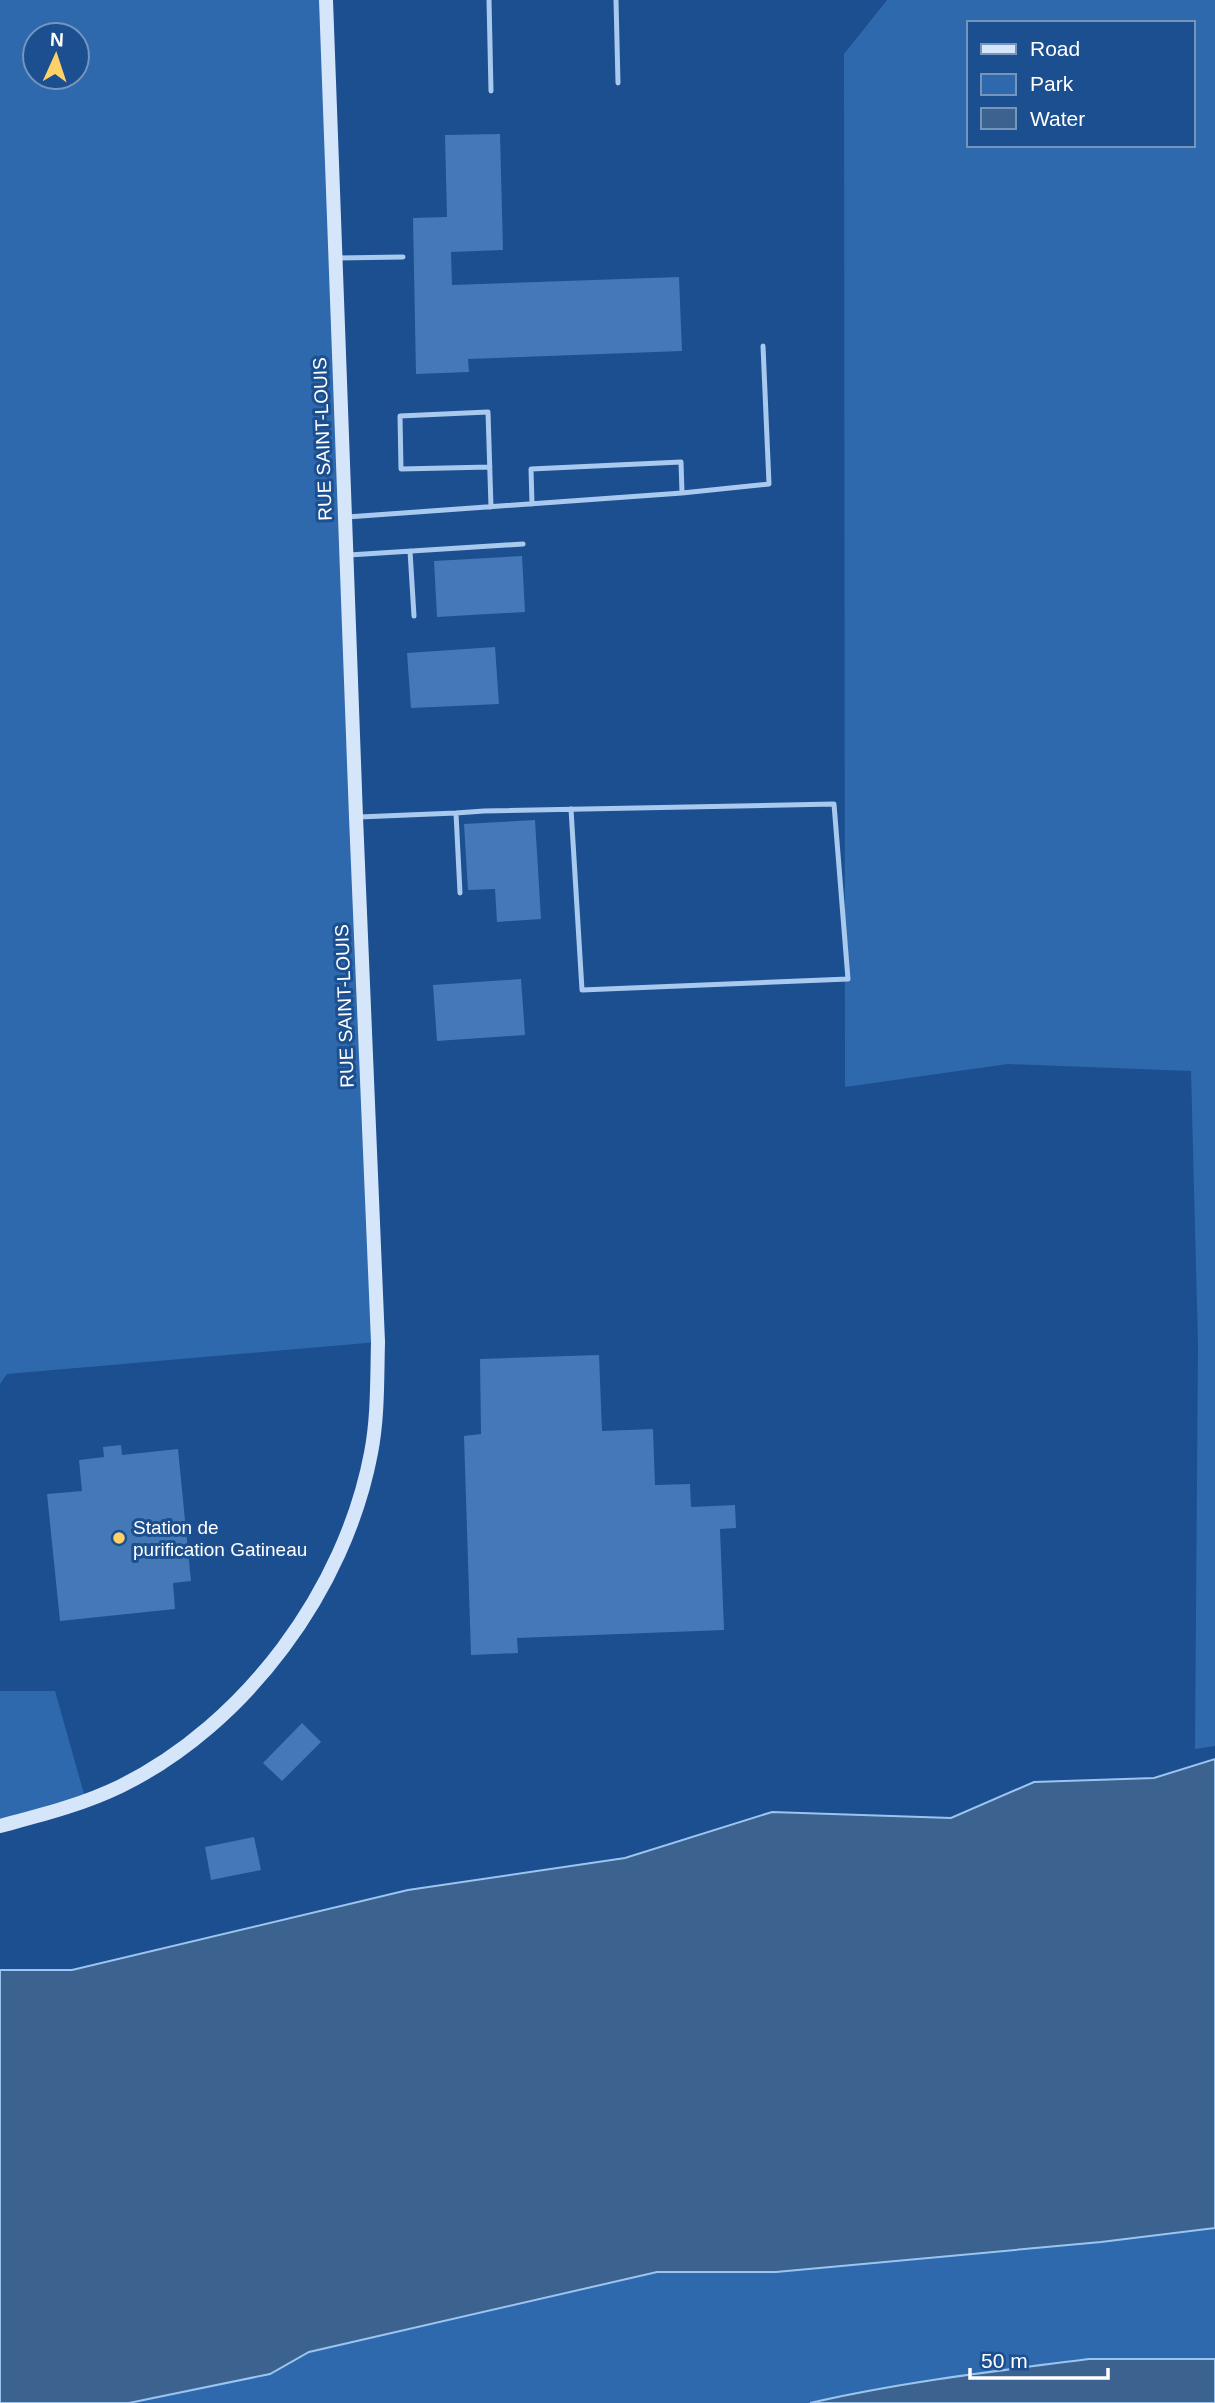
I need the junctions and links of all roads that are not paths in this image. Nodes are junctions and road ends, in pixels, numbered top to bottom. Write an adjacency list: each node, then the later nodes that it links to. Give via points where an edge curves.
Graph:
1 (326, 0): 7 (street, RUE SAINT-LOUIS)
2 (489, 0): 5 (lane)
3 (616, 0): 4 (lane)
4 (618, 83)
5 (491, 91)
6 (403, 257): 7 (lane)
7 (334, 258): 13 (street, RUE SAINT-LOUIS)
8 (763, 346): 10 (lane, via 769,484)
9 (490, 467): 9 (lane, via 488,412 400,415 401,469); 12 (lane)
10 (682, 493): 11 (lane); 11 (lane, via 681,462 531,469)
11 (532, 504): 12 (lane)
12 (491, 506): 13 (lane)
13 (344, 517): 16 (street, RUE SAINT-LOUIS)
14 (523, 544): 15 (lane)
15 (410, 551): 16 (lane); 17 (lane)
16 (346, 555): 20 (street, RUE SAINT-LOUIS)
17 (414, 616)
18 (571, 809): 18 (lane, via 834,804 848,979 582,990); 19 (lane)
19 (456, 813): 20 (lane); 21 (lane)
20 (356, 817): 22 (street, RUE SAINT-LOUIS, via 378,1342 374,1428 353,1515 300,1625 260,1676 211,1724 121,1786)
21 (460, 893)
22 (0, 1826)

